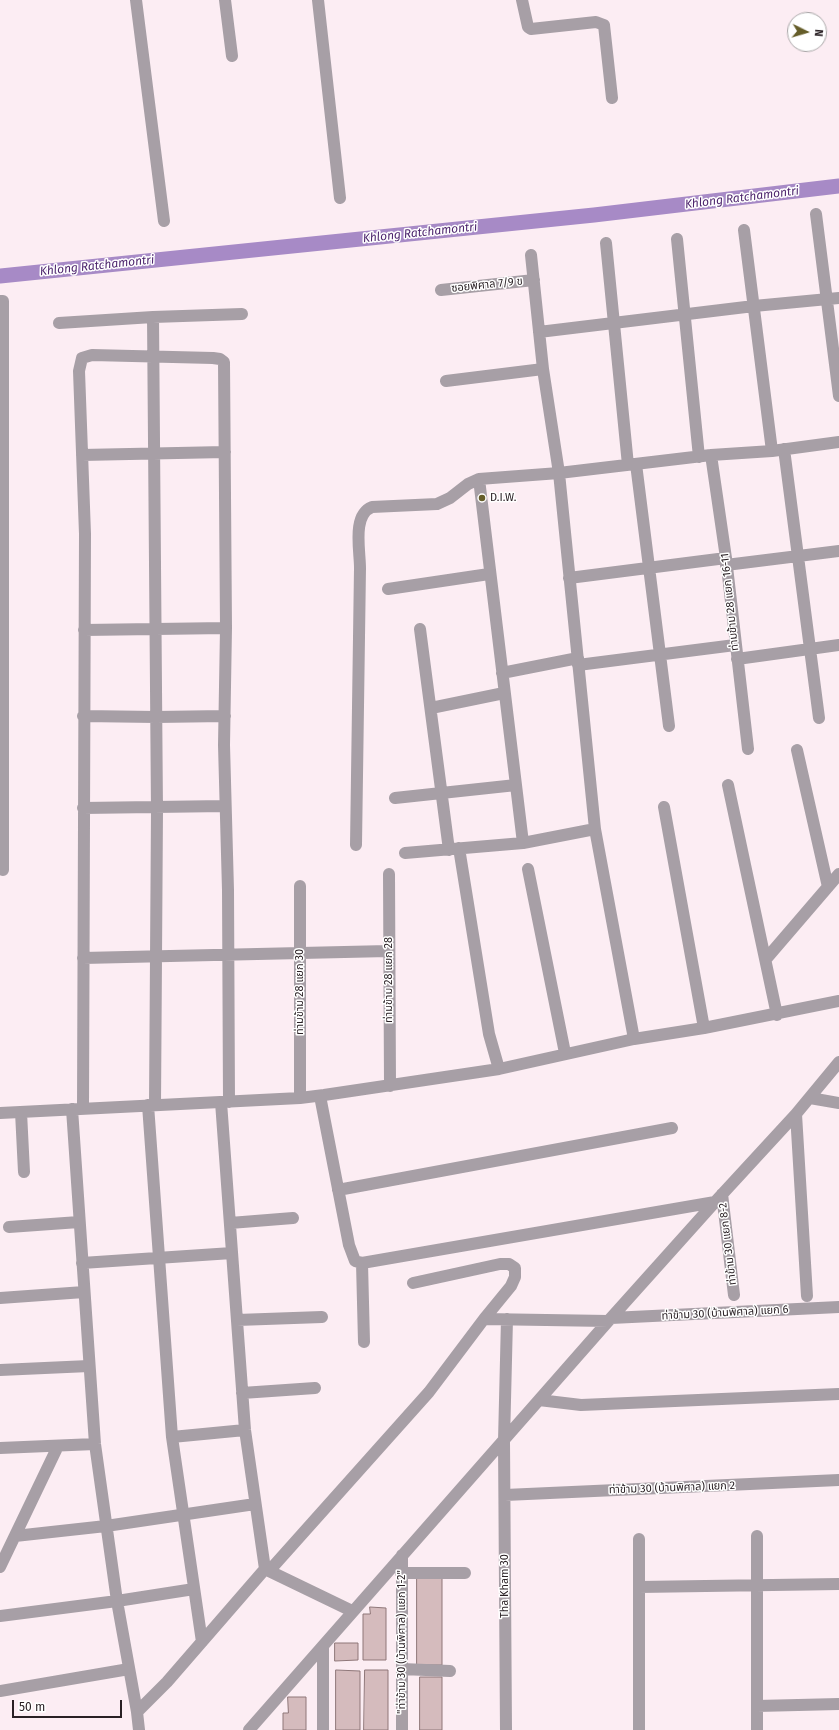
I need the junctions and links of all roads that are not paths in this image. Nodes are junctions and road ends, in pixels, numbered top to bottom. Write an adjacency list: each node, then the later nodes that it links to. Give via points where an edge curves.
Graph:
1 (136, 0): 9 (street)
2 (225, 0): 5 (street)
3 (318, 0): 7 (street)
4 (522, 0): 6 (street, via 528,27 531,29 596,22 604,25)
5 (232, 56)
6 (612, 98)
7 (340, 198)
8 (816, 214): 17 (street)
9 (164, 221)
10 (744, 230): 19 (street)
11 (677, 239): 21 (street, ท่ามข้าม 28 แยก 16-11)
12 (606, 243): 23 (street)
13 (531, 255): 14 (street)
14 (534, 280): 15 (street, ซอยพิศาล 7/9 ข); 25 (street)
15 (441, 290)
16 (839, 298): 17 (street)
17 (827, 299): 19 (street); 29 (street)
18 (0, 301): 30 (street, via 4,300)
19 (754, 306): 21 (street); 32 (street)
20 (242, 314): 22 (street)
21 (685, 315): 23 (street); 36 (street, ท่ามข้าม 28 แยก 16-11)
22 (153, 317): 24 (street); 26 (street)
23 (614, 322): 25 (street); 37 (street)
24 (58, 323)
25 (539, 332): 27 (street)
26 (154, 356): 33 (street, via 213,358 224,362); 34 (street); 35 (street, via 92,355 82,358 78,371)
27 (543, 369): 28 (street); 38 (street)
28 (446, 381)
29 (839, 396)
30 (2, 412): 67 (street)
31 (839, 442): 32 (street)
32 (778, 450): 36 (street); 41 (street)
33 (225, 452): 34 (street); 47 (street)
34 (154, 454): 35 (street); 48 (street)
35 (82, 455): 50 (street, via 85,534)
36 (705, 456): 37 (street); 42 (street, ท่ามข้าม 28 แยก 16-11)
37 (632, 465): 38 (street); 43 (street)
38 (559, 473): 39 (street); 45 (street)
39 (479, 479): 44 (street); 78 (street, via 437,504 372,507 365,510 361,518)
40 (839, 550): 41 (street)
41 (798, 556): 42 (street); 53 (street)
42 (726, 562): 43 (street); 51 (street, ท่ามข้าม 28 แยก 16-11)
43 (649, 567): 45 (street); 54 (street)
44 (490, 574): 46 (street); 57 (street)
45 (569, 578): 56 (street)
46 (388, 589)
47 (226, 628): 48 (street); 61 (street)
48 (155, 629): 50 (street); 62 (street)
49 (420, 629): 59 (street)
50 (84, 630): 60 (street)
51 (735, 645): 54 (street); 55 (street, ท่ามข้าม 28 แยก 16-11)
52 (839, 646): 53 (street)
53 (810, 649): 55 (street); 63 (street)
54 (660, 654): 56 (street); 64 (street)
55 (737, 659): 65 (street, ท่ามข้าม 28 แยก 16-11)
56 (578, 662): 57 (street); 76 (street)
57 (502, 673): 58 (street)
58 (504, 693): 59 (street); 68 (street)
59 (431, 708): 70 (street)
60 (83, 716): 62 (street); 75 (street)
61 (225, 716): 62 (street); 72 (street)
62 (156, 717): 73 (street)
63 (819, 718)
64 (669, 726)
65 (748, 748)
66 (797, 750): 86 (street)
67 (1, 781): 82 (street)
68 (516, 785): 70 (street); 77 (street)
69 (728, 785): 92 (street)
70 (442, 793): 71 (street); 79 (street)
71 (395, 798)
72 (225, 806): 73 (street); 89 (street)
73 (157, 807): 75 (street); 91 (street)
74 (664, 807): 95 (street)
75 (83, 808): 90 (street)
76 (595, 829): 77 (street); 96 (street)
77 (523, 843): 79 (street)
78 (356, 845)
79 (454, 849): 80 (street); 99 (street, via 489,1034)
80 (405, 853)
81 (528, 869): 97 (street)
82 (3, 870)
83 (389, 874): 87 (street, ท่ามข้าม 28 แยก 28)
84 (839, 874): 86 (street)
85 (300, 886): 88 (street, ท่ามข้าม 28 แยก 30)
86 (828, 887): 92 (street)
87 (388, 951): 88 (street); 100 (street, ท่ามข้าม 28 แยก 28)
88 (300, 952): 89 (street); 102 (street, ท่ามข้าม 28 แยก 30)
89 (229, 955): 91 (street); 104 (street)
90 (83, 958): 91 (street); 107 (street)
91 (156, 958): 106 (street)
92 (766, 959): 94 (street)
93 (839, 1001): 94 (street)
94 (777, 1014): 95 (street)
95 (704, 1028): 96 (street)
96 (634, 1039): 97 (street)
97 (565, 1053): 99 (street)
98 (839, 1062): 103 (street)
99 (499, 1069): 100 (street)
100 (390, 1086): 101 (street)
101 (320, 1096): 102 (street); 113 (street)
102 (300, 1098): 104 (street)
103 (810, 1098): 105 (street); 110 (street)
104 (225, 1102): 106 (street); 117 (street)
105 (839, 1103)
106 (152, 1105): 107 (street); 120 (street)
107 (78, 1109): 108 (street); 116 (street)
108 (21, 1112): 109 (street); 112 (street)
109 (0, 1113)
110 (796, 1114): 114 (street); 126 (street)
111 (672, 1128): 113 (street)
112 (24, 1172)
113 (338, 1190): 122 (street, via 352,1256 355,1261)
114 (718, 1198): 122 (street); 125 (street, ท่าข้าม 30 แยก 8-2); 133 (street)
115 (293, 1218): 117 (street)
116 (80, 1222): 118 (street); 121 (street)
117 (230, 1223): 119 (street)
118 (9, 1227)
119 (232, 1253): 120 (street); 130 (street)
120 (159, 1258): 121 (street); 142 (street)
121 (82, 1263): 124 (street)
122 (362, 1264): 134 (street)
123 (413, 1283): 131 (street, via 509,1264 515,1268 511,1286)
124 (84, 1292): 127 (street); 135 (street)
125 (734, 1295)
126 (807, 1296)
127 (0, 1298)
128 (839, 1307): 133 (street, ท่าข้าม 30 (บ้านพิศาล) แยก 6)
129 (322, 1317): 130 (street)
130 (237, 1320): 138 (street)
131 (484, 1320): 132 (street, ท่าข้าม 30 (บ้านพิศาล) แยก 6); 157 (street, via 429,1392)
132 (506, 1320): 133 (street, ท่าข้าม 30 (บ้านพิศาล) แยก 6); 143 (street, Tha Kham 30)
133 (609, 1320): 140 (street)
134 (364, 1342)
135 (89, 1366): 136 (street); 144 (street)
136 (0, 1370)
137 (315, 1388): 138 (street)
138 (242, 1393): 141 (street)
139 (839, 1394): 140 (street, via 582,1405)
140 (539, 1400): 143 (street)
141 (245, 1430): 142 (street); 149 (street)
142 (172, 1437): 150 (street)
143 (504, 1441): 148 (street, Tha Kham 30); 155 (street)
144 (95, 1444): 145 (street); 151 (street)
145 (58, 1446): 146 (street); 152 (street)
146 (0, 1448)
147 (839, 1480): 148 (street, ท่าข้าม 30 (บ้านพิศาล) แยก 2)
148 (505, 1496): 180 (street, Tha Kham 30)
149 (256, 1504): 150 (street); 157 (street)
150 (183, 1516): 151 (street); 163 (street)
151 (106, 1526): 152 (street); 164 (street)
152 (15, 1536): 156 (street)
153 (758, 1536): 161 (street)
154 (639, 1539): 162 (street)
155 (402, 1555): 158 (street, "ท่าข้าม 30 (บ้านพิศาล) แยก 1-2"); 165 (street)
156 (0, 1567)
157 (267, 1570): 165 (street); 167 (street)
158 (401, 1573): 159 (street); 170 (street, "ท่าข้าม 30 (บ้านพิศาล) แยก 1-2")
159 (465, 1573)
160 (839, 1584): 161 (street)
161 (757, 1586): 162 (street); 174 (street)
162 (640, 1587): 181 (street)
163 (194, 1589): 164 (street); 167 (street)
164 (117, 1601): 166 (street); 169 (street)
165 (352, 1611): 168 (street)
166 (0, 1616)
167 (202, 1642): 175 (street)
168 (323, 1648): 177 (street); 178 (street)
169 (129, 1669): 172 (street); 175 (street)
170 (402, 1669): 171 (street); 179 (street, "ท่าข้าม 30 (บ้านพิศาล) แยก 1-2")
171 (450, 1671)
172 (0, 1691)
173 (839, 1704): 174 (street)
174 (757, 1706): 182 (street)
175 (137, 1712): 176 (street)
176 (139, 1730)
177 (249, 1730)
178 (323, 1730)
179 (402, 1730)
180 (506, 1730)
181 (639, 1730)
182 (757, 1730)

